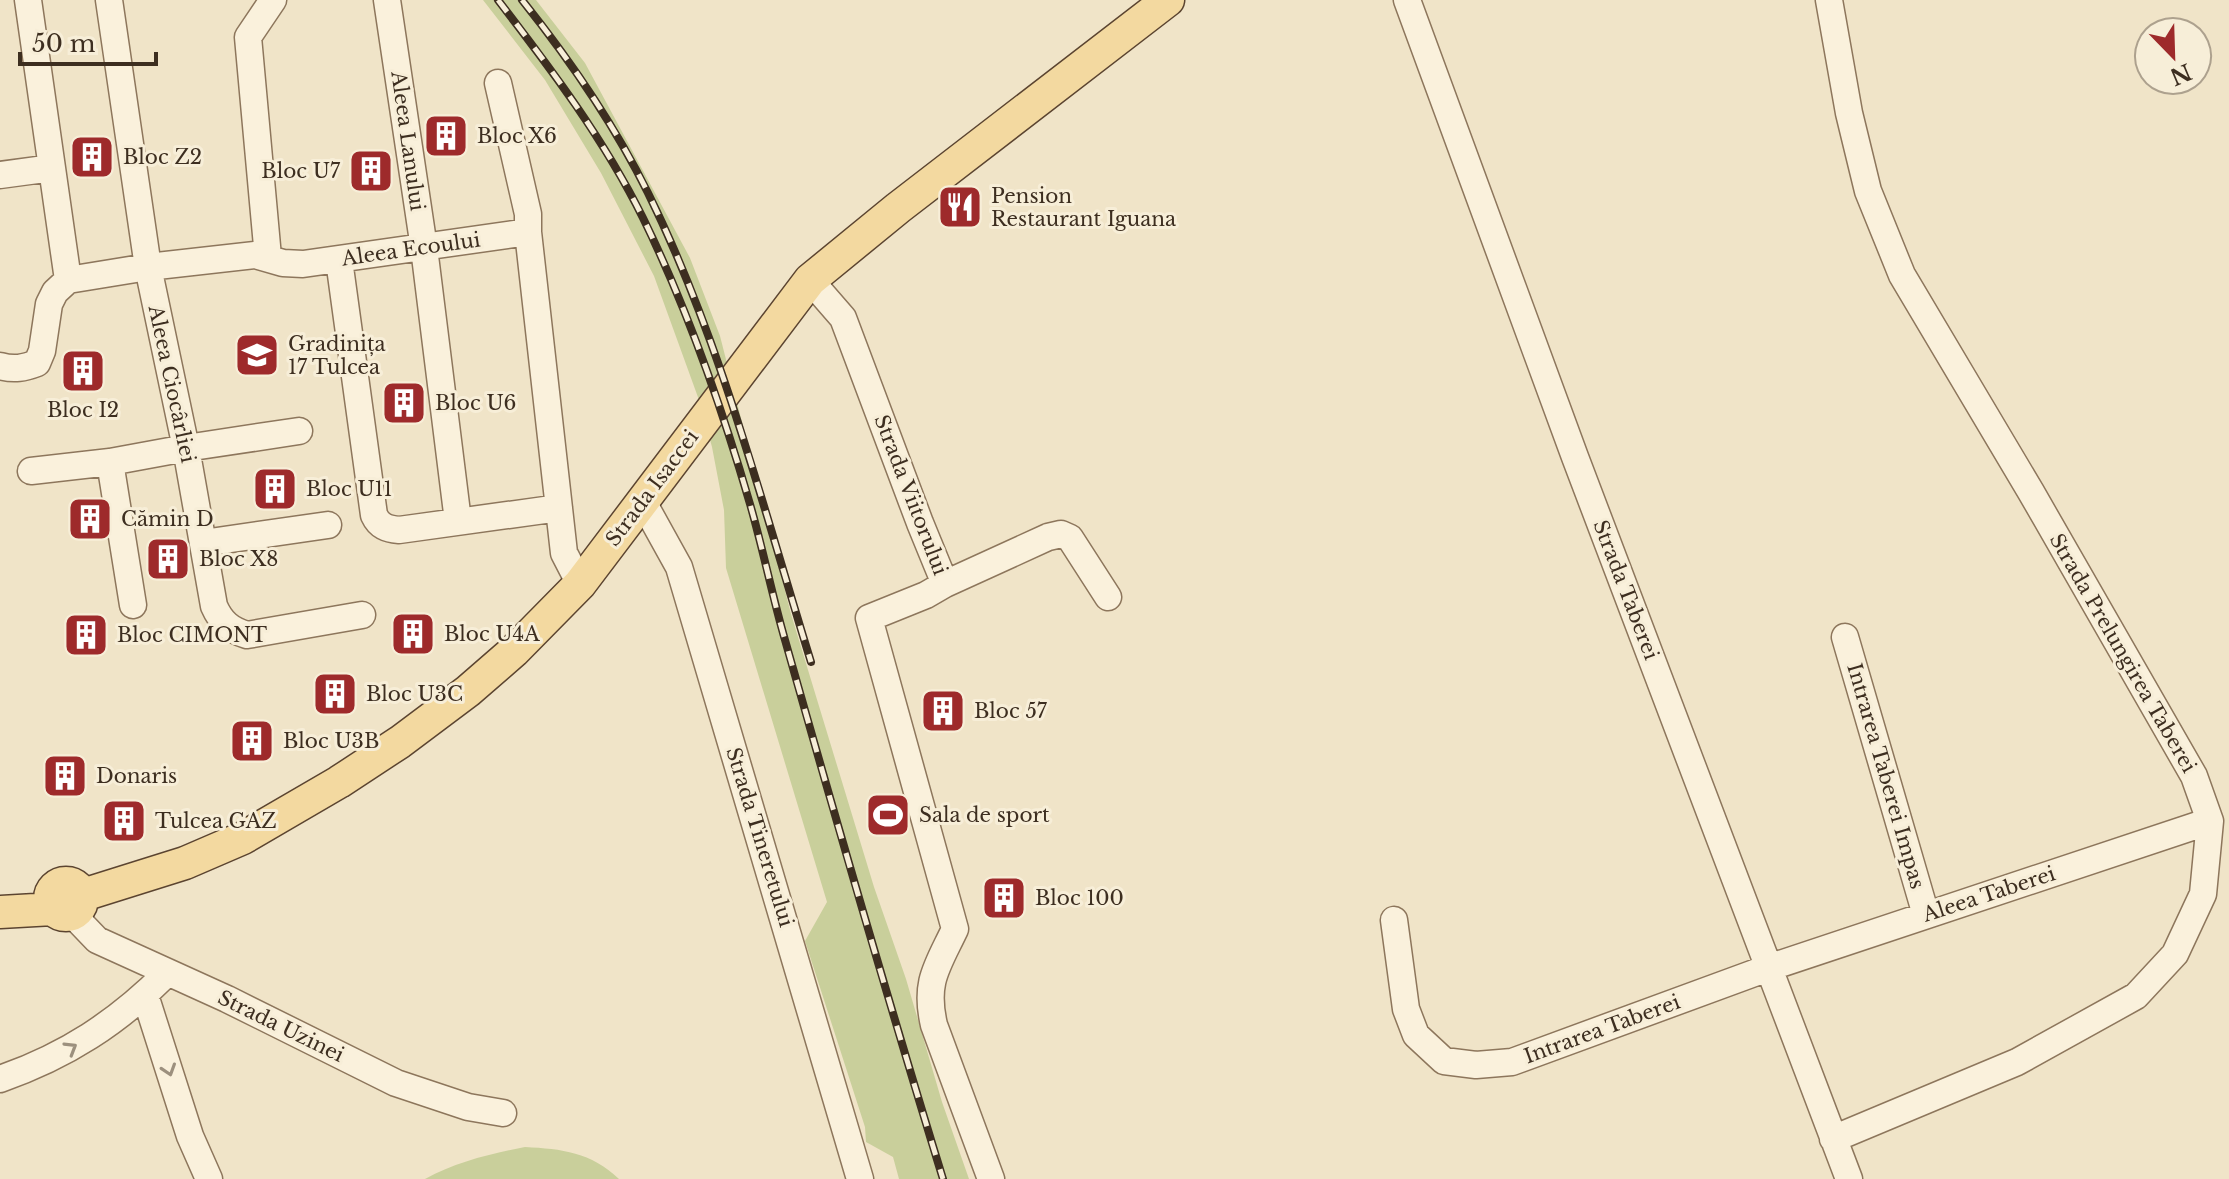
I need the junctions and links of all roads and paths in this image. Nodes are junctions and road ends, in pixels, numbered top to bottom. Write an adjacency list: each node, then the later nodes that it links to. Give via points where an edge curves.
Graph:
1 (28, 0): 9 (street)
2 (109, 0): 15 (street, Aleea Ciocârliei)
3 (273, 0): 13 (street, via 248,37)
4 (387, 0): 12 (street, Aleea Lanului)
5 (1168, 0): 17 (main road, Strada Isaccei)
6 (1407, 0): 40 (street, Strada Taberei)
7 (1829, 0): 34 (street, Strada Prelungirea Taberei, via 1868,191 1902,275 2194,776)
8 (498, 83): 11 (street)
9 (52, 168): 10 (street); 16 (street)
10 (0, 175)
11 (528, 232): 12 (street, Aleea Ecoului); 24 (street)
12 (424, 248): 14 (street, Aleea Ecoului); 25 (street, Aleea Lanului)
13 (268, 257): 14 (street, Aleea Ecoului, via 303,264); 15 (street, Aleea Ecoului)
14 (339, 260): 25 (street, via 374,515 382,526 399,530)
15 (148, 267): 16 (street, Aleea Ecoului); 20 (street, Aleea Ciocârliei)
16 (68, 280): 18 (street, via 49,304 37,363)
17 (810, 280): 23 (main road, Strada Isaccei); 29 (street, Strada Viitorului, via 843,318)
18 (0, 366)
19 (299, 431): 20 (street)
20 (186, 448): 21 (street); 27 (street, Aleea Ciocârliei)
21 (110, 462): 22 (street); 31 (street)
22 (31, 471)
23 (643, 502): 28 (main road, Strada Isaccei); 47 (street, Strada Tineretului, via 679,567)
24 (559, 508): 25 (street); 28 (street, via 564,553)
25 (458, 521)
26 (328, 525): 27 (street)
27 (203, 543): 32 (street, Aleea Ciocârliei, via 214,606 234,632 247,635)
28 (580, 584): 36 (main road, Strada Isaccei, via 468,691 291,812 185,863)
29 (945, 584): 30 (street, via 1061,534 1070,538); 48 (street, Strada Viitorului, via 869,618 955,929 932,976 934,1025)
30 (1108, 597)
31 (133, 605)
32 (362, 615)
33 (1845, 637): 38 (street, Intrarea Taberei Impas)
34 (2210, 821): 38 (street, Aleea Taberei); 45 (street, Strada Prelungirea Taberei, via 2203,894 2175,954 2136,996 2017,1062)
35 (0, 893): 36 (main road, Strada Isaccei)
36 (65, 902): 37 (main road, Strada Isaccei); 41 (street, Strada Uzinei, via 97,940)
37 (0, 912)
38 (1926, 915): 40 (street, Aleea Taberei)
39 (1394, 920): 40 (street, Intrarea Taberei, via 1406,1009 1416,1035 1444,1061 1512,1062)
40 (1768, 968): 45 (street, Strada Taberei)
41 (167, 973): 42 (street); 44 (street, Strada Uzinei, via 396,1083)
42 (145, 995): 43 (street, one-way to 42, via 71,1049); 46 (street, one-way to 46)
43 (0, 1079)
44 (503, 1113)
45 (1833, 1139): 49 (street, Strada Taberei)
46 (209, 1179)
47 (860, 1179)
48 (991, 1179)
49 (1849, 1179)

